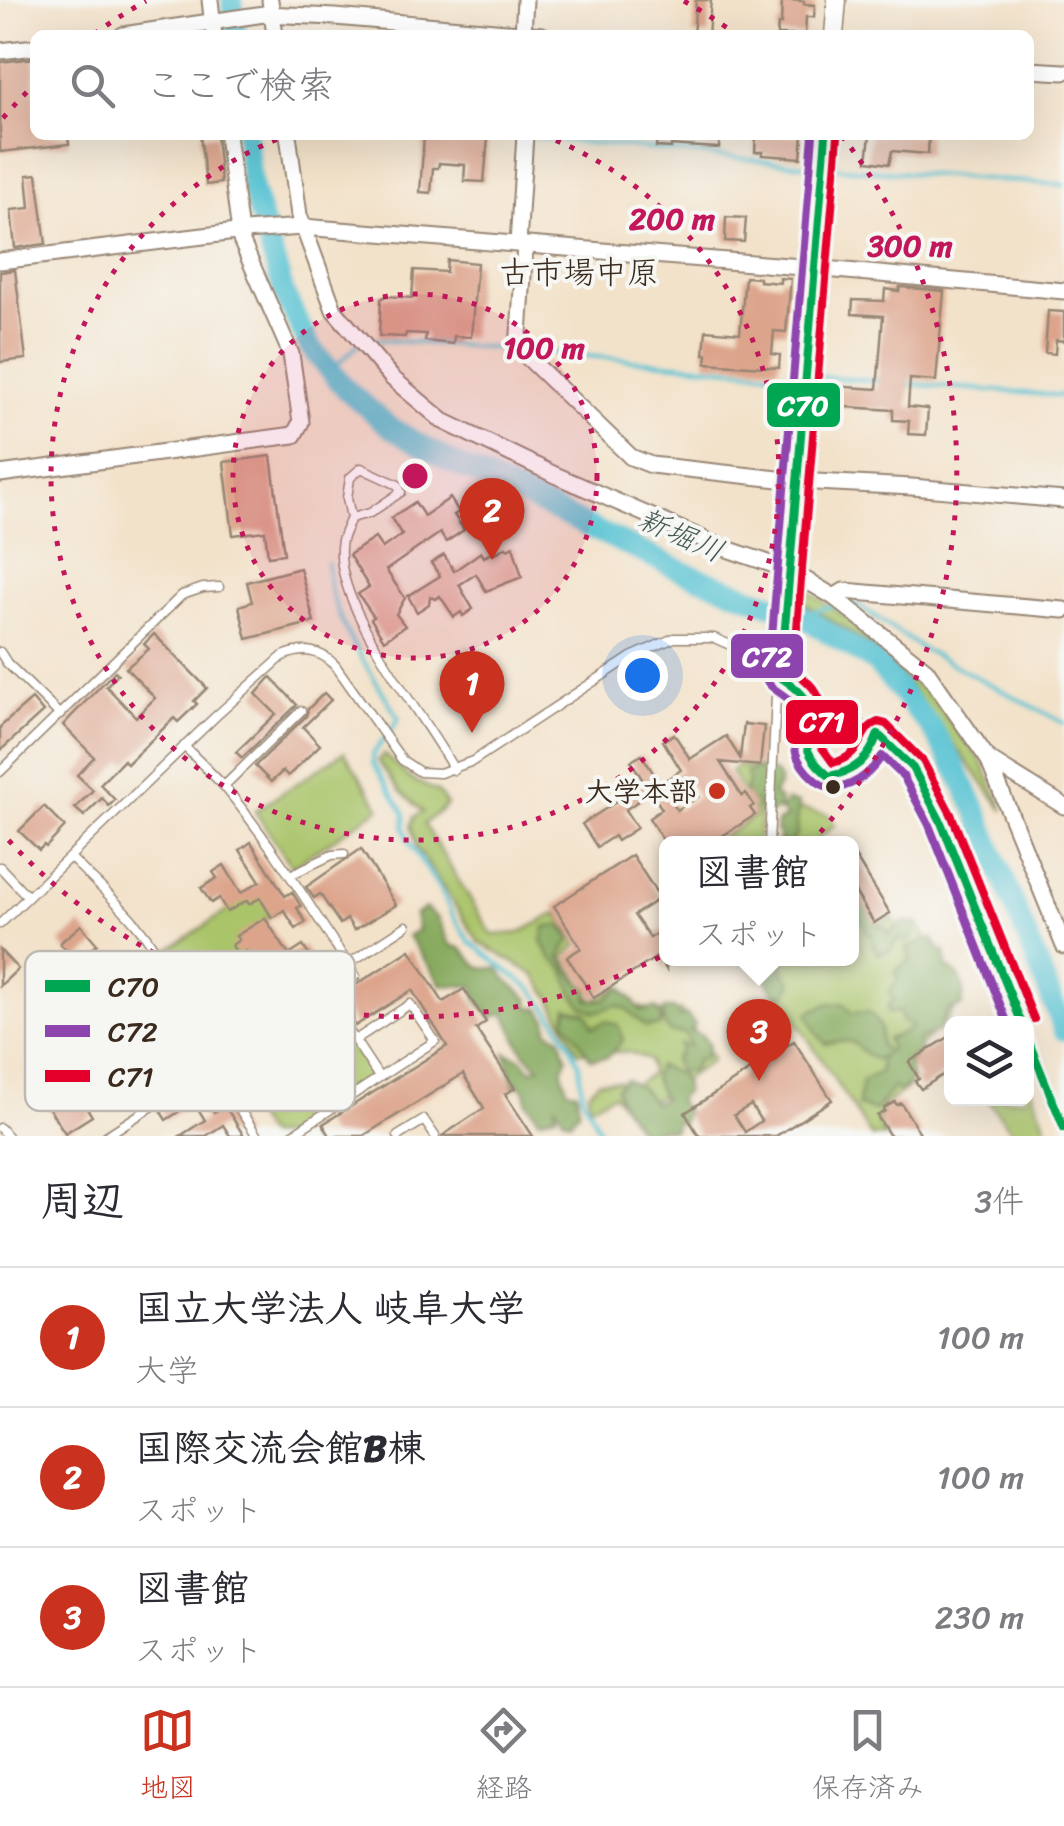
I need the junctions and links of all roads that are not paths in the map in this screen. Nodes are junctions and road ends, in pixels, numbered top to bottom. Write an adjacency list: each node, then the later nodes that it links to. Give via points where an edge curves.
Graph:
1 (210, 0): 5 (street)
2 (525, 0): 8 (street)
3 (837, 0): 9 (street)
4 (269, 10): 5 (street); 7 (street)
5 (216, 27): 6 (street)
6 (181, 30)
7 (477, 30)
8 (529, 30)
9 (834, 30)
10 (30, 48): 11 (street)
11 (0, 52)
12 (1034, 70): 13 (street)
13 (1064, 72)
14 (228, 140): 19 (street)
15 (289, 140): 18 (street)
16 (525, 140): 20 (street)
17 (826, 140): 22 (street)
18 (300, 227): 19 (street); 20 (street); 28 (street, via 334,310 392,378 443,421)
19 (242, 232): 21 (street); 24 (street, via 291,354 302,422 294,436)
20 (522, 245): 22 (street); 25 (street, via 518,348 631,456 651,465)
21 (0, 261)
22 (814, 268): 23 (street); 25 (street)
23 (1064, 291)
24 (0, 474)
25 (797, 482): 26 (street); 28 (street)
26 (1064, 500)
27 (351, 518): 27 (lane, via 401,492 398,485 361,468 350,478); 41 (lane, via 342,541 350,594)
28 (788, 574): 30 (street); 32 (street)
29 (219, 587): 37 (lane, via 182,595)
30 (834, 597): 31 (street, via 844,591); 40 (street, via 926,670)
31 (1064, 610)
32 (784, 638): 34 (lane)
33 (0, 652): 37 (lane)
34 (777, 675): 35 (lane); 41 (lane, via 760,658 714,638 674,638 632,657); 45 (lane)
35 (796, 686): 38 (lane); 38 (lane, via 812,706 806,742 813,762 829,776 866,760)
36 (301, 711): 43 (lane)
37 (60, 716): 42 (lane)
38 (878, 734): 57 (lane, via 913,768 940,820)
39 (184, 746): 41 (lane, via 283,656 316,652 326,656 402,760 420,772); 43 (lane); 47 (lane)
40 (988, 759): 44 (street); 53 (street)
41 (454, 770)
42 (0, 772)
43 (224, 786): 49 (lane)
44 (1064, 806)
45 (768, 836)
46 (344, 854): 49 (lane)
47 (70, 857): 50 (lane); 54 (lane)
48 (0, 867): 50 (lane)
49 (290, 875): 55 (lane)
50 (28, 897): 51 (lane)
51 (0, 924)
52 (406, 926): 56 (lane)
53 (1064, 946)
54 (155, 951)
55 (340, 951)
56 (355, 959)
57 (1019, 1016)
58 (355, 1040): 60 (lane); 60 (lane, via 410,1004 434,1040)
59 (1034, 1054): 66 (lane)
60 (379, 1077): 61 (lane)
61 (355, 1093)
62 (145, 1111): 68 (lane)
63 (241, 1111): 69 (lane)
64 (328, 1111): 70 (lane)
65 (0, 1128): 67 (lane)
66 (1064, 1128)
67 (7, 1136)
68 (106, 1136)
69 (257, 1136)
70 (290, 1136)
71 (398, 1136): 72 (lane, via 424,1120)
72 (434, 1136)

